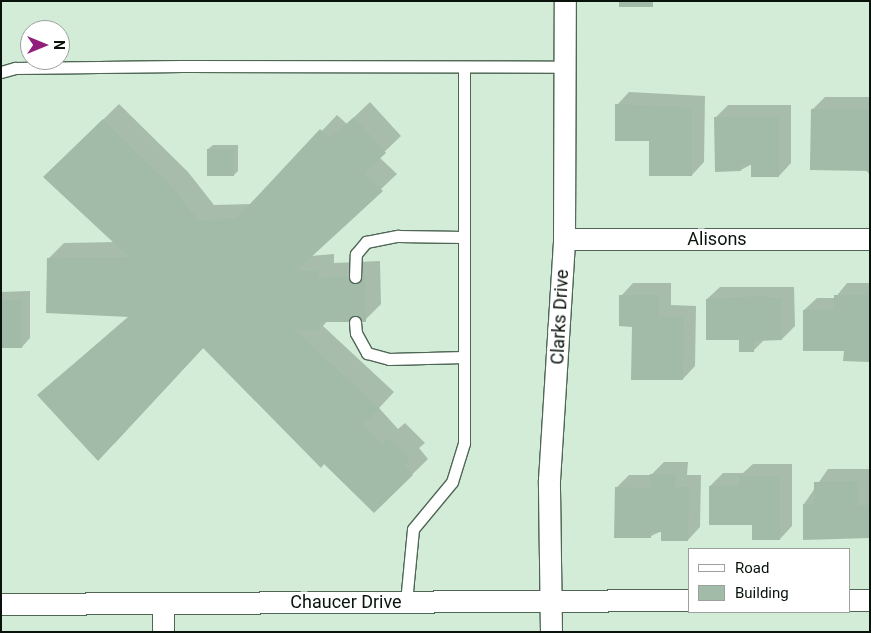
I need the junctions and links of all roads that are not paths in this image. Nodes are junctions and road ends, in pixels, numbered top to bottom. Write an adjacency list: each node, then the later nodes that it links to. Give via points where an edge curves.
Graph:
1 (565, 1): 3 (street, Clarks Drive)
2 (464, 67): 3 (lane); 4 (lane, via 50,67); 5 (lane)
3 (565, 67): 6 (street, Clarks Drive)
4 (1, 72)
5 (463, 238): 8 (lane, via 398,236 366,242 356,254); 10 (lane)
6 (564, 239): 7 (street, Alisons); 11 (street, Clarks Drive, via 549,480)
7 (870, 239)
8 (355, 277)
9 (355, 322): 10 (lane, via 367,353 389,359)
10 (464, 358): 15 (lane, via 460,466 414,529)
11 (552, 600): 12 (street, Chaucer Drive); 15 (street, Chaucer Drive); 19 (street, Clarks Drive)
12 (688, 600)
13 (851, 600): 14 (street)
14 (870, 600)
15 (406, 602): 16 (street, Chaucer Drive)
16 (163, 603): 17 (street, Chaucer Drive); 18 (street)
17 (1, 604)
18 (163, 632)
19 (551, 632)

